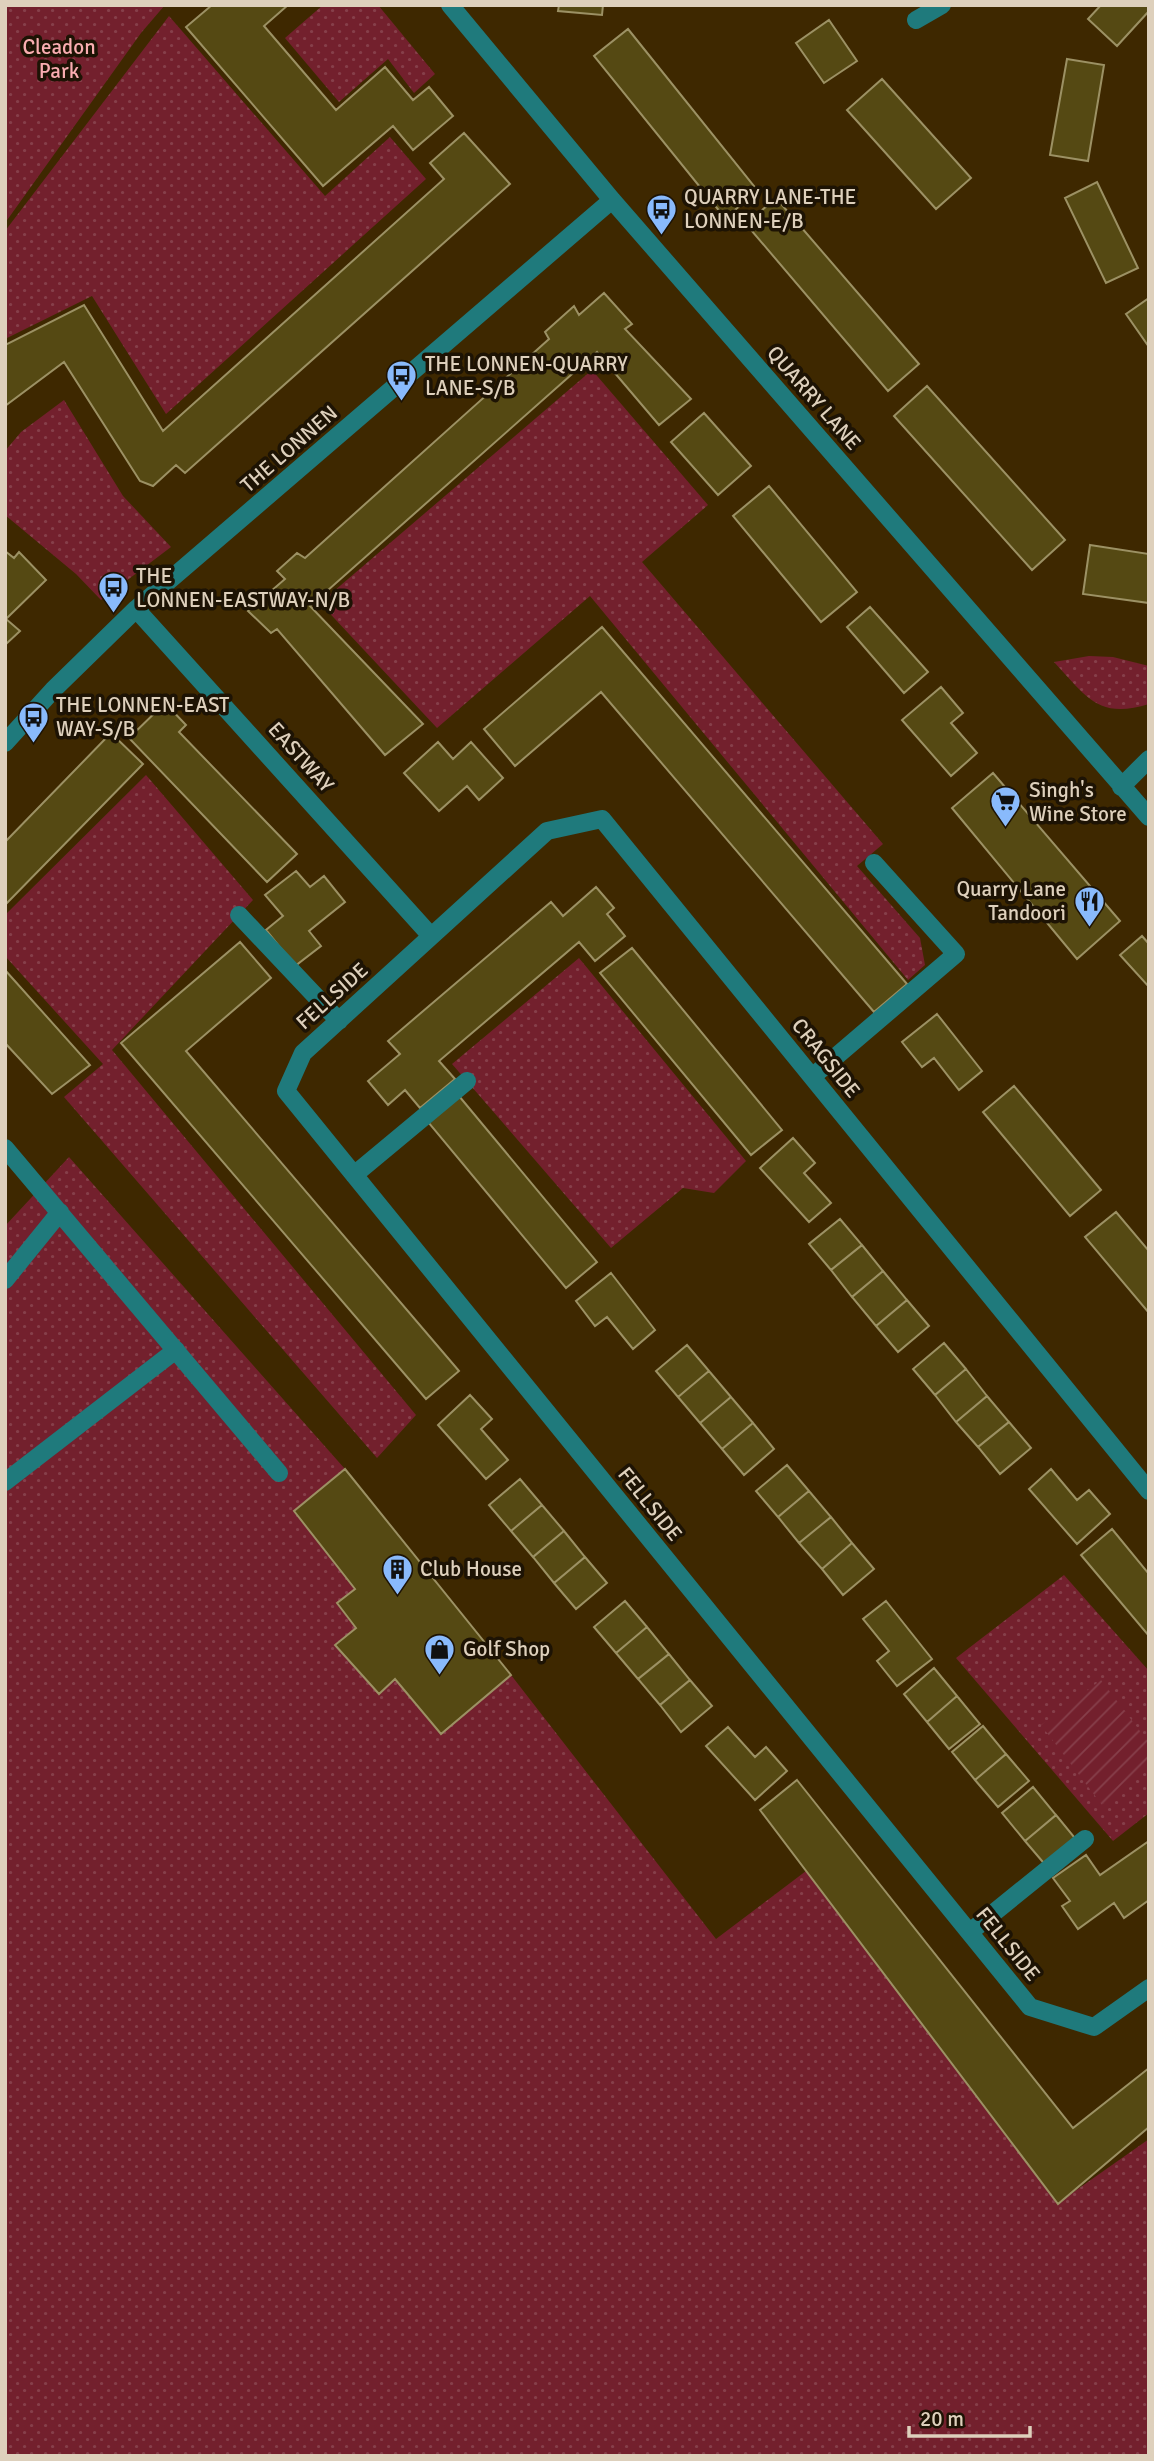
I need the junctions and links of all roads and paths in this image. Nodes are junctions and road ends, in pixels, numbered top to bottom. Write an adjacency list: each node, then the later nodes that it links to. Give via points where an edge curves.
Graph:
1 (450, 5): 4 (street, QUARRY LANE)
2 (942, 5): 3 (street)
3 (916, 20)
4 (612, 200): 5 (street, THE LONNEN); 8 (street, QUARRY LANE)
5 (136, 609): 6 (street, THE LONNEN); 12 (street, EASTWAY)
6 (5, 743)
7 (1149, 759): 8 (street)
8 (1121, 787): 9 (street, QUARRY LANE)
9 (1149, 817)
10 (874, 863): 14 (street, via 956,954)
11 (239, 915): 13 (street)
12 (431, 936): 13 (street, FELLSIDE); 14 (street, CRAGSIDE, via 547,831 602,819)
13 (339, 1021): 17 (street, FELLSIDE, via 303,1054 286,1091)
14 (812, 1077): 23 (street, CRAGSIDE)
15 (467, 1081): 17 (street)
16 (5, 1149): 18 (street)
17 (354, 1175): 25 (street, FELLSIDE)
18 (60, 1212): 19 (street); 20 (street)
19 (5, 1280)
20 (176, 1350): 21 (street); 22 (street)
21 (279, 1473)
22 (5, 1482)
23 (1149, 1491)
24 (1085, 1839): 25 (street)
25 (970, 1932): 26 (street, FELLSIDE, via 1030,2007 1094,2027)
26 (1149, 1988)

